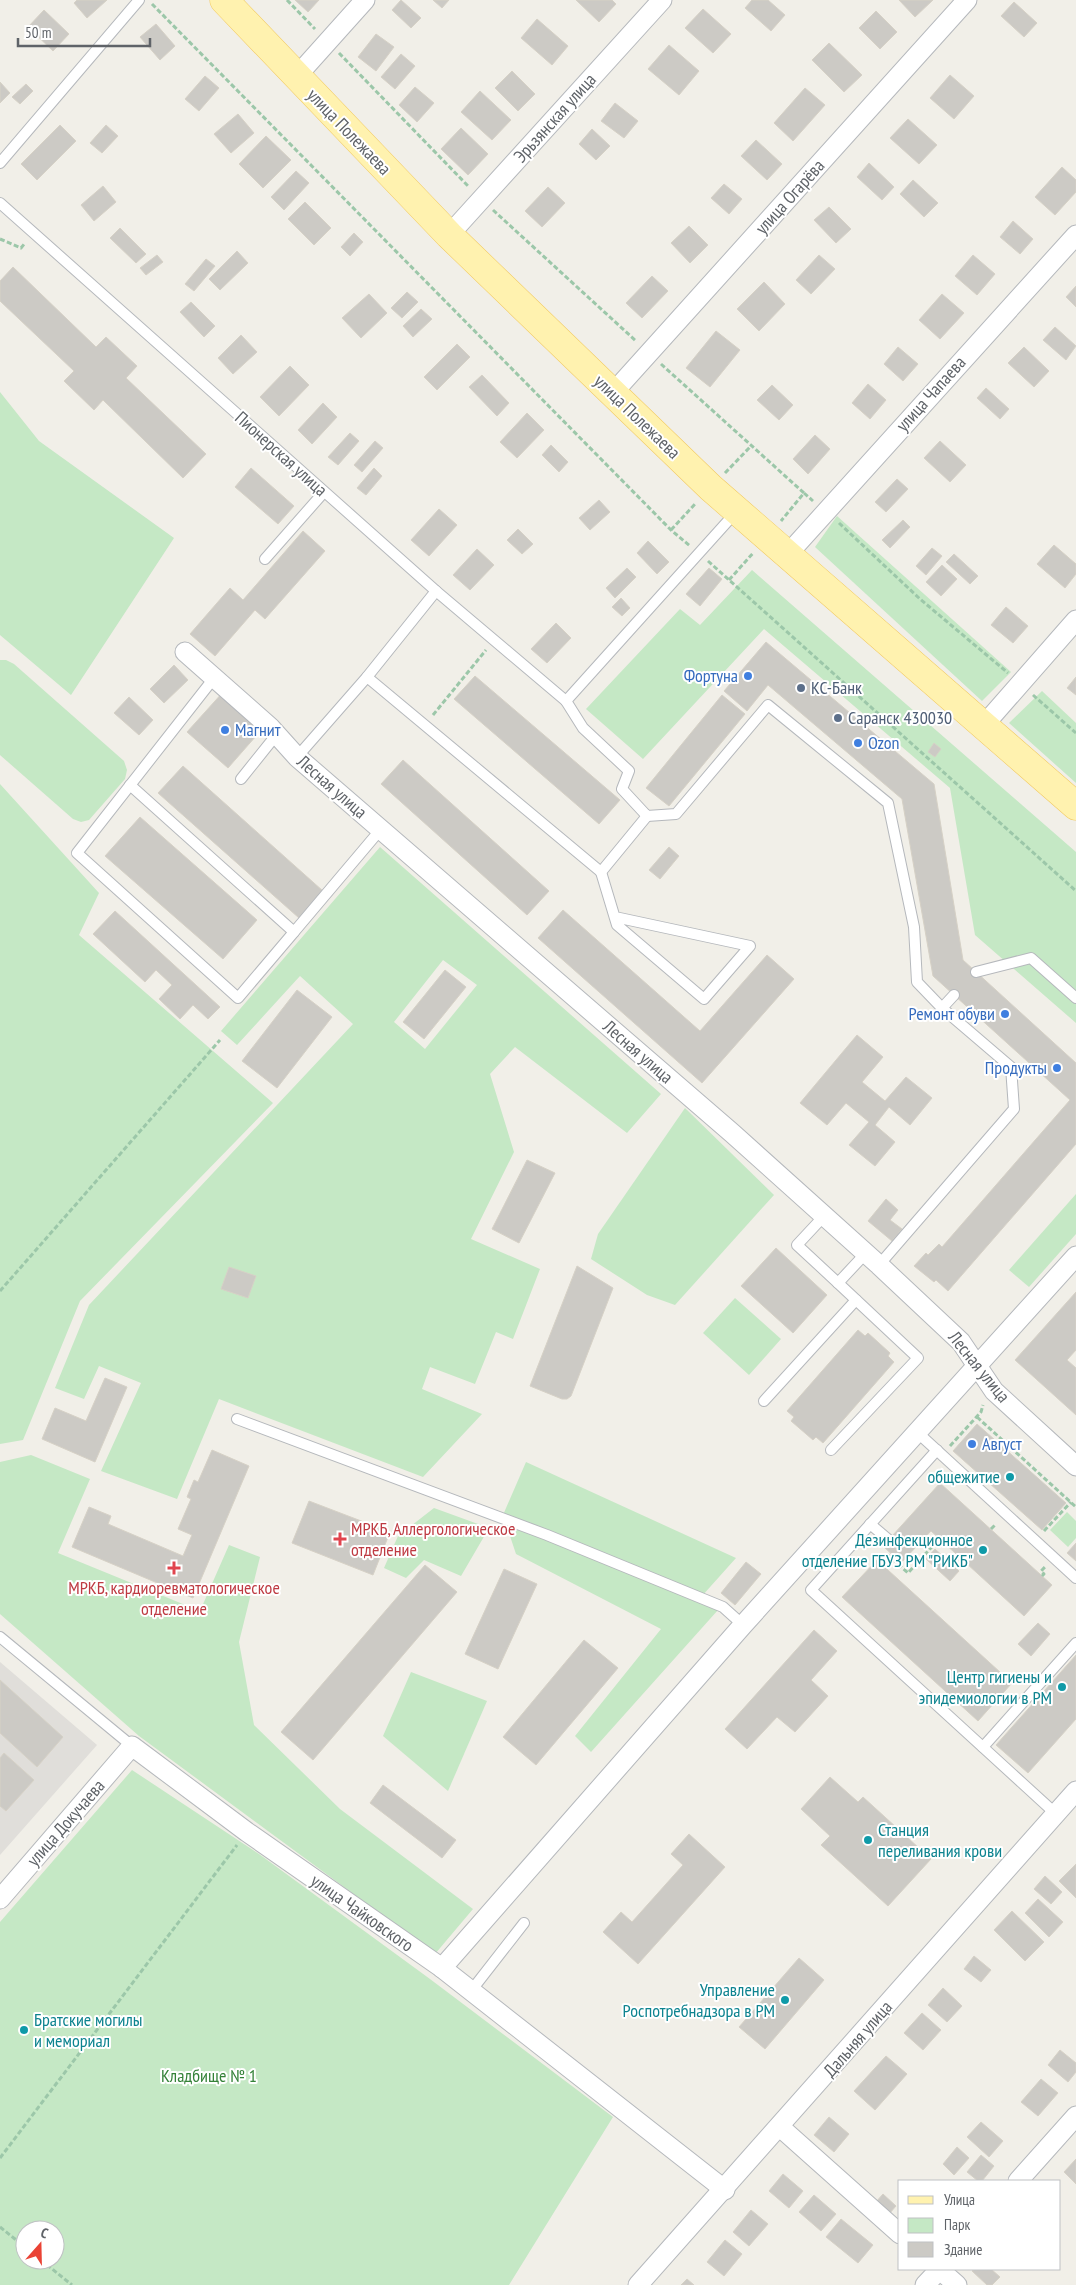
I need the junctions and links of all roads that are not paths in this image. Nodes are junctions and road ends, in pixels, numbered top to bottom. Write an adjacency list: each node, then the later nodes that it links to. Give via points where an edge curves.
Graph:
1 (139, 0): 7 (lane)
2 (224, 0): 6 (main road, улица Полежаева)
3 (365, 0): 6 (street)
4 (662, 0): 9 (street, Эрьзянская улица)
5 (968, 0): 11 (street, улица Огарёва)
6 (296, 76): 9 (main road, улица Полежаева)
7 (0, 163)
8 (0, 203): 12 (lane, Пионерская улица)
9 (448, 235): 11 (main road, улица Полежаева)
10 (1076, 235): 14 (street, улица Чапаева)
11 (612, 394): 13 (main road, улица Полежаева)
12 (324, 492): 15 (lane); 16 (lane, Пионерская улица)
13 (737, 511): 14 (main road, улица Полежаева); 21 (lane)
14 (787, 556): 22 (main road, улица Полежаева)
15 (265, 559)
16 (436, 591): 19 (lane); 21 (lane, Пионерская улица)
17 (1076, 620): 22 (street)
18 (185, 652): 20 (street, Лесная улица)
19 (367, 677): 24 (lane); 30 (lane)
20 (214, 678): 23 (street, Лесная улица); 26 (lane)
21 (566, 700): 28 (lane, Пионерская улица, via 583,728 629,771 622,789)
22 (984, 725): 27 (main road, улица Полежаева)
23 (277, 734): 24 (street, Лесная улица); 25 (lane)
24 (297, 757): 29 (street, Лесная улица)
25 (241, 779)
26 (130, 785): 32 (lane); 32 (lane, via 77,853 238,998)
27 (1076, 806)
28 (647, 816): 30 (lane); 36 (lane, via 676,814 768,705 888,803 914,927 917,982)
29 (381, 830): 32 (lane); 37 (street, Лесная улица)
30 (601, 872): 31 (lane)
31 (615, 917): 31 (lane, via 617,925 704,999 750,946)
32 (294, 932)
33 (976, 972): 35 (lane, via 1032,958)
34 (954, 995): 36 (lane)
35 (1076, 998)
36 (942, 1008): 39 (lane, via 1011,1067 1014,1109)
37 (824, 1216): 39 (street, Лесная улица); 40 (lane, via 797,1245)
38 (1076, 1256): 42 (street)
39 (873, 1259): 40 (lane); 42 (street, Лесная улица, via 962,1342)
40 (838, 1283): 41 (lane)
41 (856, 1300): 43 (lane); 46 (lane, via 918,1358)
42 (977, 1368): 45 (street); 48 (street, Лесная улица, via 994,1391)
43 (764, 1400)
44 (237, 1419): 52 (lane, via 547,1535 723,1607)
45 (918, 1433): 47 (lane); 52 (street)
46 (831, 1450)
47 (940, 1452): 49 (lane); 51 (lane)
48 (1076, 1466)
49 (870, 1524): 50 (lane); 56 (lane, via 811,1590)
50 (888, 1539)
51 (1076, 1578)
52 (743, 1625): 61 (street)
53 (0, 1637): 55 (lane, улица Чайковского)
54 (1076, 1643): 56 (lane)
55 (132, 1746): 59 (street, улица Докучаева); 61 (street, улица Чайковского, via 246,1832)
56 (983, 1747): 58 (lane)
57 (1076, 1791): 58 (street, Дальняя улица)
58 (1056, 1814): 64 (street, Дальняя улица)
59 (0, 1899)
60 (524, 1923): 62 (lane)
61 (442, 1968): 62 (street, улица Чайковского)
62 (471, 1991): 66 (street, улица Чайковского)
63 (1076, 2116): 65 (street)
64 (780, 2127): 66 (street, Дальняя улица); 67 (street)
65 (1019, 2180)
66 (724, 2190): 70 (street, Дальняя улица)
67 (898, 2232)
68 (938, 2270): 71 (street)
69 (940, 2270): 72 (street)
70 (638, 2285)
71 (925, 2285)
72 (957, 2285)

